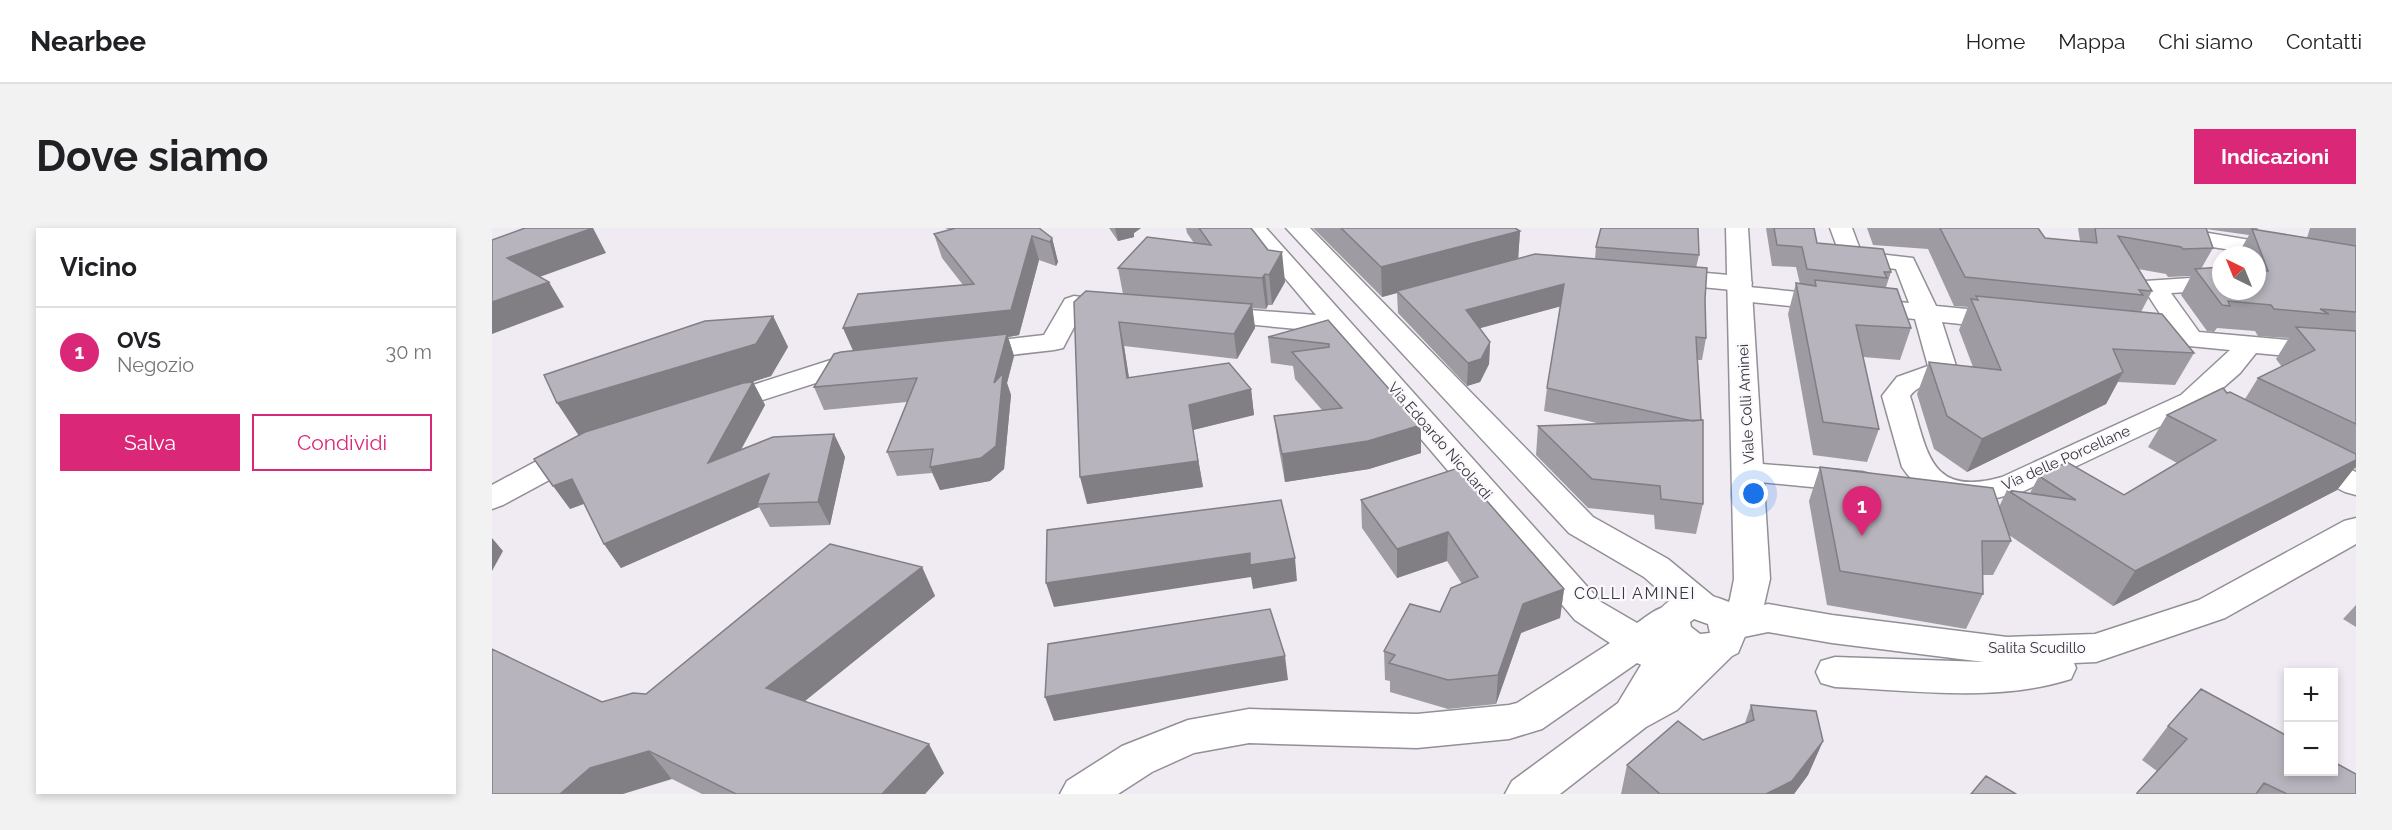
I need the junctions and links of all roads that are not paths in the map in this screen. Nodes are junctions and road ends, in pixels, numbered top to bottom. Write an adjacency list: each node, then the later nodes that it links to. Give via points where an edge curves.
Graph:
1 (1254, 228): 16 (street, Via Edoardo Nicolardi)
2 (1297, 228): 33 (street, via 1387,306 1581,525 1656,568)
3 (1737, 228): 11 (street, Viale Colli Aminei)
4 (1841, 228): 14 (street, via 1851,258 1905,263)
5 (2135, 228): 6 (street)
6 (2212, 248)
7 (2266, 252): 8 (street, via 2296,253)
8 (2356, 265)
9 (1635, 274): 11 (street)
10 (2212, 283): 18 (street, via 2154,286)
11 (1741, 289): 14 (street); 28 (street, Viale Colli Aminei)
12 (1145, 310): 21 (street, via 1074,304 1054,342)
13 (1180, 313): 16 (street)
14 (1926, 313): 15 (street); 30 (street, via 1943,369 1915,376 1902,384 1896,396 1918,467)
15 (2031, 324)
16 (1340, 325): 33 (street, Via Edoardo Nicolardi, via 1588,611)
17 (2112, 332): 18 (street)
18 (2191, 340): 19 (street)
19 (2248, 346): 20 (street); 23 (street, Via delle Porcellane)
20 (2356, 354)
21 (939, 355)
22 (893, 360): 24 (street, via 847,364)
23 (2191, 402): 25 (street); 30 (street, Via delle Porcellane, via 2013,484 1984,493)
24 (690, 414)
25 (2222, 417)
26 (600, 442): 31 (street)
27 (2282, 448): 29 (street)
28 (1750, 473): 30 (street, Via delle Porcellane); 33 (street, Viale Colli Aminei, via 1749,601 1742,614)
29 (2356, 485)
30 (1939, 488)
31 (492, 498)
32 (2356, 529): 34 (street, Salita Scudillo, via 2212,609)
33 (1684, 633): 34 (street, Salita Scudillo, via 1768,618 2007,651); 36 (street, Viale Colli Aminei); 36 (street, Viale Colli Aminei, via 1663,699); 37 (street, via 1596,673 1528,717 1417,731 1249,726 1188,737 1137,759)
34 (2096, 648): 35 (street, via 2079,666 1982,678)
35 (1835, 672)
36 (1632, 715): 38 (street, Viale Colli Aminei)
37 (1082, 794)
38 (1527, 794)

